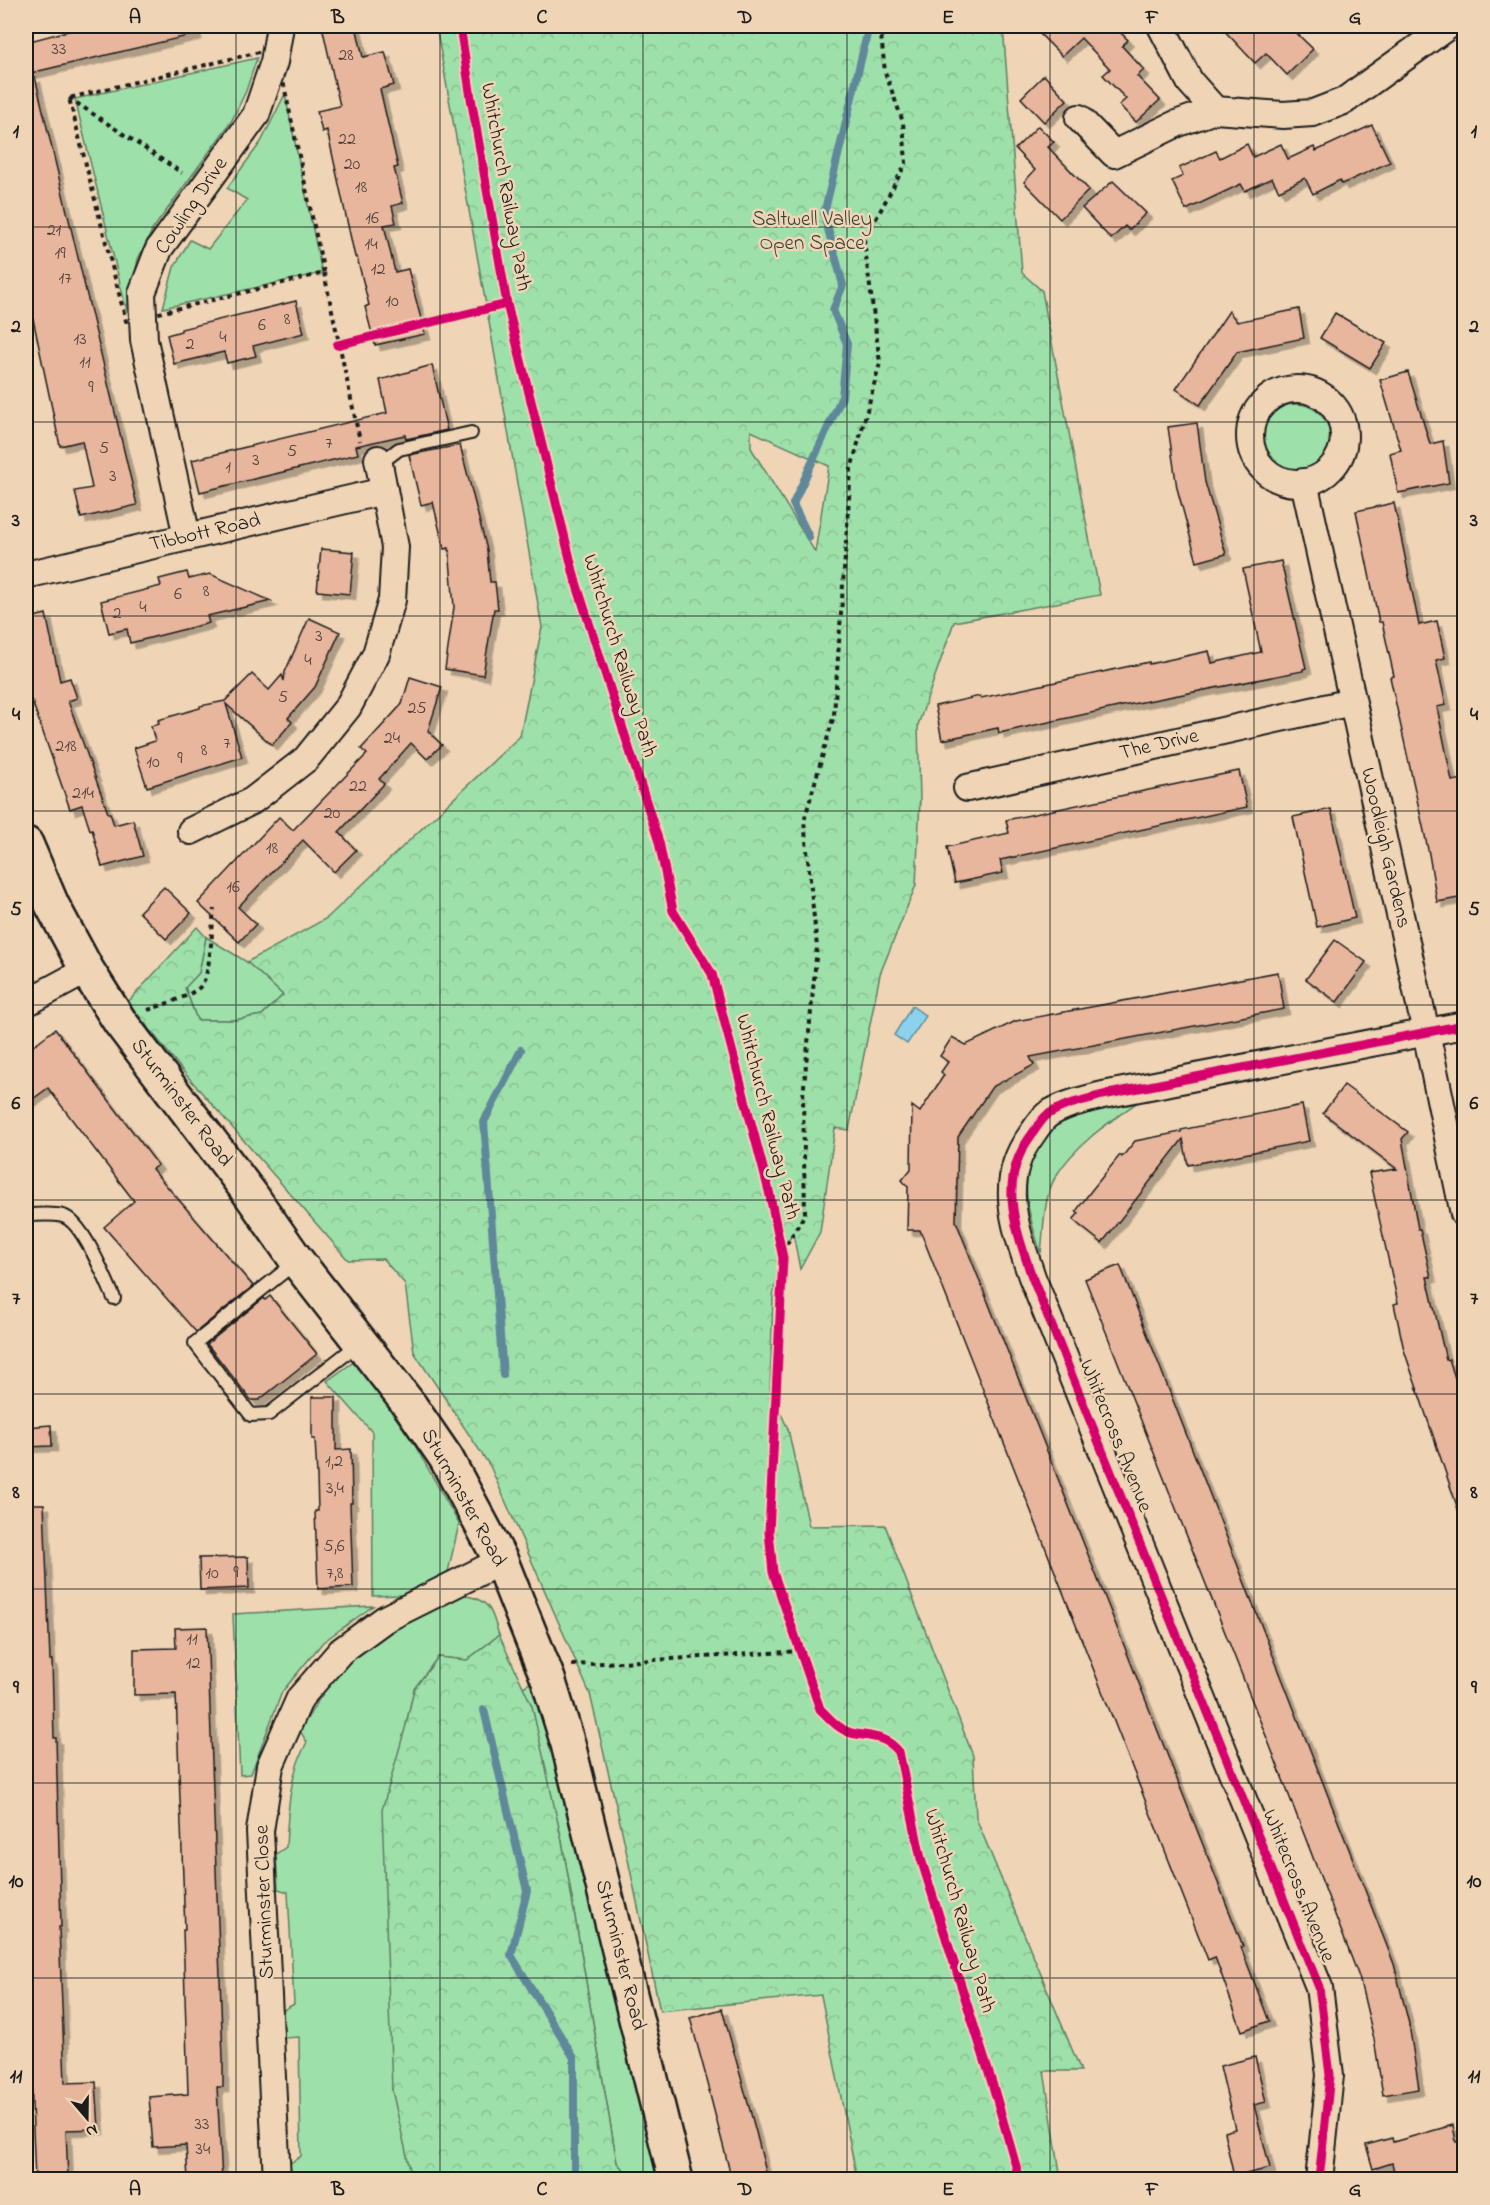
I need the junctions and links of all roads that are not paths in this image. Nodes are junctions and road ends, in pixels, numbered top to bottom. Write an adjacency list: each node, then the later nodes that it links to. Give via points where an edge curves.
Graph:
1 (1161, 26): 4 (street, via 1190,82)
2 (1448, 26): 4 (street, via 1344,100 1314,113)
3 (278, 37): 10 (street, Cowling Drive, via 256,115 159,249 142,293 144,340)
4 (1215, 110): 5 (street, via 1114,154)
5 (1079, 118)
6 (471, 433): 7 (lane, via 399,449)
7 (379, 461): 9 (street)
8 (1304, 482): 12 (street, Woodleigh Gardens)
9 (384, 491): 10 (street, Tibbott Road); 14 (street, via 395,547 392,600 376,654 348,707 306,759 252,801)
10 (187, 537): 11 (street, Tibbott Road)
11 (26, 575)
12 (1352, 702): 13 (street, The Drive); 19 (street, Woodleigh Gardens)
13 (967, 788)
14 (191, 831)
15 (26, 844): 16 (street, Sturminster Road, via 52,905)
16 (87, 970): 17 (street); 22 (street, Sturminster Road, via 120,1022)
17 (26, 1003)
18 (1464, 1025): 19 (street, Whitecross Avenue)
19 (1426, 1032): 20 (street, Woodleigh Gardens); 28 (street, Whitecross Avenue, via 1070,1104 1046,1116 1023,1147 1013,1175 1011,1201 1017,1234 1032,1277 1319,1987 1330,2074)
20 (1464, 1214)
21 (26, 1215): 23 (lane, via 63,1216 73,1222)
22 (297, 1261): 24 (street, Sturminster Road); 24 (lane, via 195,1343 250,1415 269,1414)
23 (114, 1298)
24 (360, 1342): 25 (street, Sturminster Road, via 446,1458)
25 (501, 1561): 26 (street, Sturminster Close, via 385,1619 341,1651 300,1698 270,1766 260,1831); 27 (street, Sturminster Road, via 548,1679 568,1744)
26 (277, 2180)
27 (676, 2180)
28 (1319, 2180)

